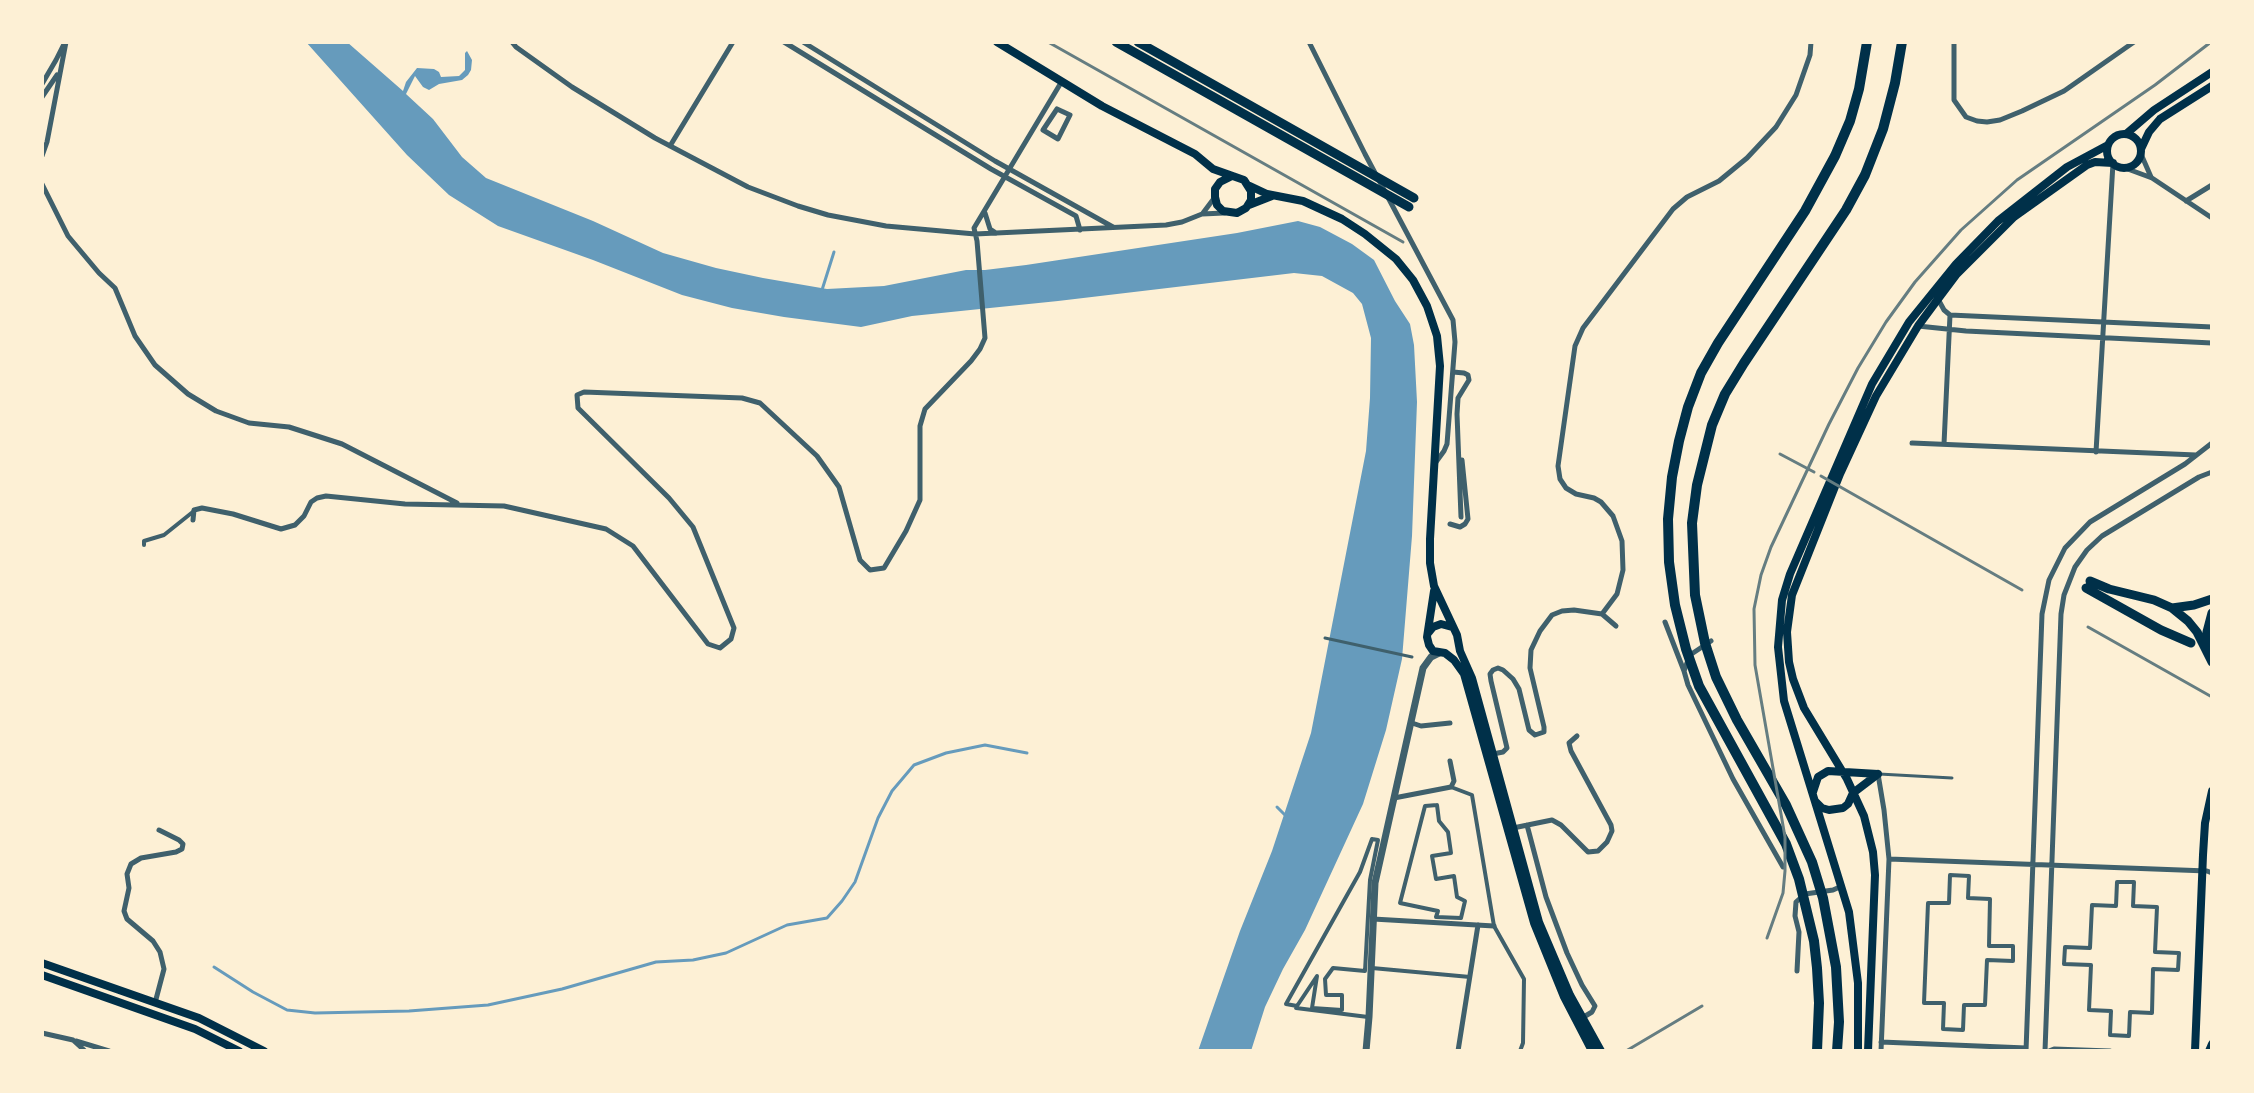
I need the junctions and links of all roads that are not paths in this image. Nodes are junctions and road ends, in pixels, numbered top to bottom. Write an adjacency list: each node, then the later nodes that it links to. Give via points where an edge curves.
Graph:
1 (65, 42): 15 (street); 18 (street)
2 (733, 42): 25 (street)
3 (784, 42): 32 (street)
4 (803, 42): 30 (street)
5 (997, 42): 17 (main road)
6 (1116, 42): 7 (main road, via 1411,203)
7 (1138, 42)
8 (1309, 42): 58 (street, via 1452,320)
9 (1811, 42): 81 (street, via 1796,95 1776,127 1726,176 1673,209 1582,328 1575,346 1558,466 1566,488 1601,502 1613,516 1622,541 1623,570 1617,594)
10 (1867, 42): 155 (highway, via 1859,89 1835,156 1805,212 1701,373 1688,407 1672,477 1668,519 1669,562 1680,630 1699,686 1786,844 1798,879 1817,968)
11 (1902, 42): 156 (highway, via 1883,129 1865,175 1841,219 1725,394 1712,425 1692,523 1695,595 1716,676 1786,805 1812,862 1836,967)
12 (1954, 42): 13 (street, via 1954,100 1966,117 1987,122 2064,91)
13 (2134, 42)
14 (514, 45): 25 (street, via 594,102)
15 (62, 65): 20 (street); 27 (street)
16 (2212, 72): 22 (main road, via 2154,110)
17 (1062, 81): 29 (main road, via 1195,154); 30 (street)
18 (42, 84)
19 (2212, 86): 26 (main road, via 2160,119 2149,132)
20 (42, 97)
21 (1070, 116): 21 (street, via 1058,139 1043,130 1057,109)
22 (2126, 134): 24 (main road, via 2115,137); 26 (main road, via 2136,139)
23 (42, 145): 27 (street)
24 (2108, 145): 28 (main road); 67 (main road, via 2067,167 2022,200 1956,264 1909,322 1880,370)
25 (670, 146): 48 (street, via 748,187 815,211 886,226)
26 (2141, 152): 31 (main road, via 2135,164); 34 (street)
27 (42, 154)
28 (2113, 163): 31 (main road); 50 (main road, via 2086,165 2014,217 1963,267); 52 (street)
29 (1208, 165): 33 (main road); 38 (main road)
30 (1009, 168): 32 (street); 46 (street)
31 (2125, 168): 34 (street)
32 (1005, 176): 42 (street); 47 (street, via 1076,216)
33 (1232, 176): 37 (main road); 38 (main road, via 1220,182)
34 (2152, 178): 40 (street)
35 (42, 184): 71 (street, via 68,236 115,288 135,336 155,365 188,394 216,411 249,423 289,427 342,444)
36 (2212, 185): 40 (street)
37 (1250, 186): 39 (main road); 41 (main road)
38 (1215, 193): 43 (main road, via 1220,208); 44 (street)
39 (1273, 196): 41 (main road); 68 (main road, via 1304,201 1354,226 1386,249 1416,286 1433,321 1439,351)
40 (2186, 201): 45 (street)
41 (1249, 205): 43 (main road, via 1237,213)
42 (985, 213): 48 (street, via 974,228); 49 (street, via 990,229)
43 (1228, 213): 44 (street)
44 (1202, 214): 46 (street, via 1172,225)
45 (2212, 218)
46 (1114, 228): 47 (street)
47 (1080, 230): 49 (street)
48 (975, 234): 49 (street); 71 (street, via 985,338 976,355 925,409 920,426 920,500 885,568 870,570 861,560 839,487 817,456 760,403 742,398 584,392 577,395 578,408 693,527 734,628 731,639 720,648 708,644 633,546 606,529 504,506)
49 (998, 234)
50 (1938, 299): 51 (street); 53 (main road)
51 (1950, 315): 52 (street); 55 (street)
52 (2103, 322): 54 (street); 56 (street)
53 (1918, 326): 55 (street); 67 (main road, via 1888,372)
54 (2212, 327)
55 (1949, 329): 56 (street); 64 (street)
56 (2102, 338): 57 (street); 65 (street)
57 (2212, 343)
58 (1453, 372): 59 (street, via 1464,373); 68 (street, via 1447,444)
59 (1469, 380): 60 (street); 73 (street, via 1458,398 1457,414)
60 (1461, 397)
61 (1455, 405): 75 (street, via 1468,519 1460,527)
62 (1912, 443): 64 (street)
63 (2212, 443): 66 (street)
64 (1944, 444): 65 (street)
65 (2096, 452): 66 (street)
66 (2196, 455): 110 (street, via 2090,522 2065,548 2049,580 2042,614)
67 (1841, 462): 70 (main road)
68 (1434, 463): 77 (main road, via 1429,551)
69 (2212, 472): 111 (street, via 2102,536 2080,558 2067,585 2061,614)
70 (1827, 497): 99 (main road, via 1792,595 1787,641 1793,680 1803,708); 106 (main road, via 1790,574 1778,636 1784,700)
71 (458, 504): 72 (street, via 405,504 326,496 311,502 295,525 281,529 233,514)
72 (194, 510): 74 (street); 76 (street, via 164,535 144,541)
73 (1461, 517)
74 (193, 520)
75 (1450, 524)
76 (144, 545)
77 (1434, 586): 84 (main road); 85 (main road)
78 (2212, 599): 79 (main road)
79 (2172, 608): 89 (main road, via 2088,584 2161,630); 92 (main road, via 2188,621)
80 (2212, 613): 92 (main road, via 2207,632)
81 (1602, 614): 83 (street); 97 (street, via 1562,611 1552,615 1540,631 1531,650 1530,668 1544,732 1532,734 1520,689 1509,674 1498,668 1493,670 1491,681 1507,748 1503,753)
82 (1665, 622): 93 (street)
83 (1616, 626)
84 (1453, 628): 85 (main road, via 1442,624); 88 (main road)
85 (1428, 634): 90 (main road, via 1429,645)
86 (1325, 639): 91 (lane)
87 (1711, 641): 93 (street, via 1690,655)
88 (1457, 642): 90 (main road, via 1454,648); 97 (main road, via 1472,678)
89 (2191, 643)
90 (1442, 653): 94 (street, via 1427,660 1423,668); 153 (main road, via 1458,664 1466,679 1534,923 1559,987)
91 (1412, 657)
92 (2211, 659)
93 (1684, 671): 118 (street, via 1733,779)
94 (1412, 723): 95 (street); 105 (street)
95 (1450, 723)
96 (1577, 736): 107 (street, via 1569,744 1570,751 1611,825 1609,838 1593,853 1557,822 1546,819)
97 (1493, 754): 108 (main road)
98 (1450, 761): 102 (street, via 1454,781)
99 (1842, 771): 100 (main road); 104 (main road); 106 (main road, via 1828,771 1818,777)
100 (1878, 774): 101 (lane); 104 (main road); 112 (street)
101 (1952, 778)
102 (1451, 787): 105 (street); 128 (street, via 1473,795)
103 (2212, 791): 119 (main road)
104 (1853, 793): 106 (main road, via 1848,804 1836,810 1822,808); 158 (main road, via 1869,831 1875,875)
105 (1394, 798): 126 (street, via 1375,883)
106 (1813, 798): 123 (main road)
107 (1527, 825): 108 (street); 140 (street, via 1546,897 1567,953 1595,1006)
108 (1513, 828): 140 (main road, via 1539,922)
109 (159, 830): 135 (street, via 179,840 182,849 131,864 124,911 127,919 160,952 164,969)
110 (2033, 853): 113 (street, via 2030,861); 114 (street)
111 (2052, 854): 116 (street); 117 (street)
112 (1888, 859): 113 (street); 143 (street)
113 (2022, 864): 114 (street)
114 (2033, 864): 115 (street); 120 (street)
115 (2042, 865): 116 (street); 120 (street)
116 (2052, 865): 117 (street); 160 (street)
117 (2063, 865): 119 (street)
118 (1783, 867)
119 (2202, 870): 121 (street); 162 (main road)
120 (2033, 873): 145 (street)
121 (2212, 873)
122 (1796, 878): 124 (street)
123 (1842, 886): 124 (street); 157 (main road, via 1856,958)
124 (1805, 894): 132 (street, via 1795,906 1799,932)
125 (1457, 897): 125 (street, via 1465,901 1461,918 1436,917 1438,910 1400,903 1425,806 1437,805 1439,821 1448,832 1451,853 1432,856 1436,879 1454,876)
126 (1373, 919): 127 (street); 130 (street)
127 (1478, 925): 128 (street); 134 (street)
128 (1494, 926): 152 (street, via 1524,979)
129 (42, 963): 135 (main road)
130 (1371, 968): 134 (street); 139 (street)
131 (1361, 970): 131 (street, via 1333,968 1325,979 1326,995 1342,995 1342,1010 1312,1008 1317,976 1297,1006 1286,1004 1360,872 1372,839 1378,840 1370,880 1365,970)
132 (1797, 971)
133 (42, 975): 148 (main road, via 195,1029)
134 (1470, 977): 151 (street)
135 (155, 1003): 149 (main road, via 200,1018)
136 (1985, 1005): 136 (street, via 1964,1005 1963,1030 1953,1030 1943,1029 1944,1003 1924,1003 1928,903 1948,903 1950,875 1969,876 1968,898 1990,899 1989,945 2013,946 2013,962 1987,960)
137 (1296, 1008): 139 (street)
138 (2152, 1013): 138 (street, via 2130,1012 2129,1036 2110,1035 2111,1011 2089,1010 2091,965 2064,964 2065,947 2090,948 2092,905 2116,906 2117,882 2134,882 2133,906 2157,907 2155,952 2179,953 2178,970 2153,969)
139 (1369, 1017): 150 (street)
140 (1582, 1018): 154 (main road)
141 (42, 1033): 142 (street)
142 (73, 1040): 146 (street); 147 (street)
143 (1881, 1042): 145 (street); 159 (street)
144 (2212, 1045): 163 (main road)
145 (2026, 1049)
146 (85, 1051)
147 (109, 1051)
148 (239, 1051)
149 (264, 1051)
150 (1365, 1051)
151 (1458, 1051)
152 (1520, 1051)
153 (1592, 1051)
154 (1601, 1051)
155 (1817, 1051)
156 (1838, 1051)
157 (1858, 1051)
158 (1868, 1051)
159 (1881, 1051)
160 (2047, 1051): 161 (street)
161 (2110, 1051)
162 (2195, 1051)
163 (2210, 1051)

